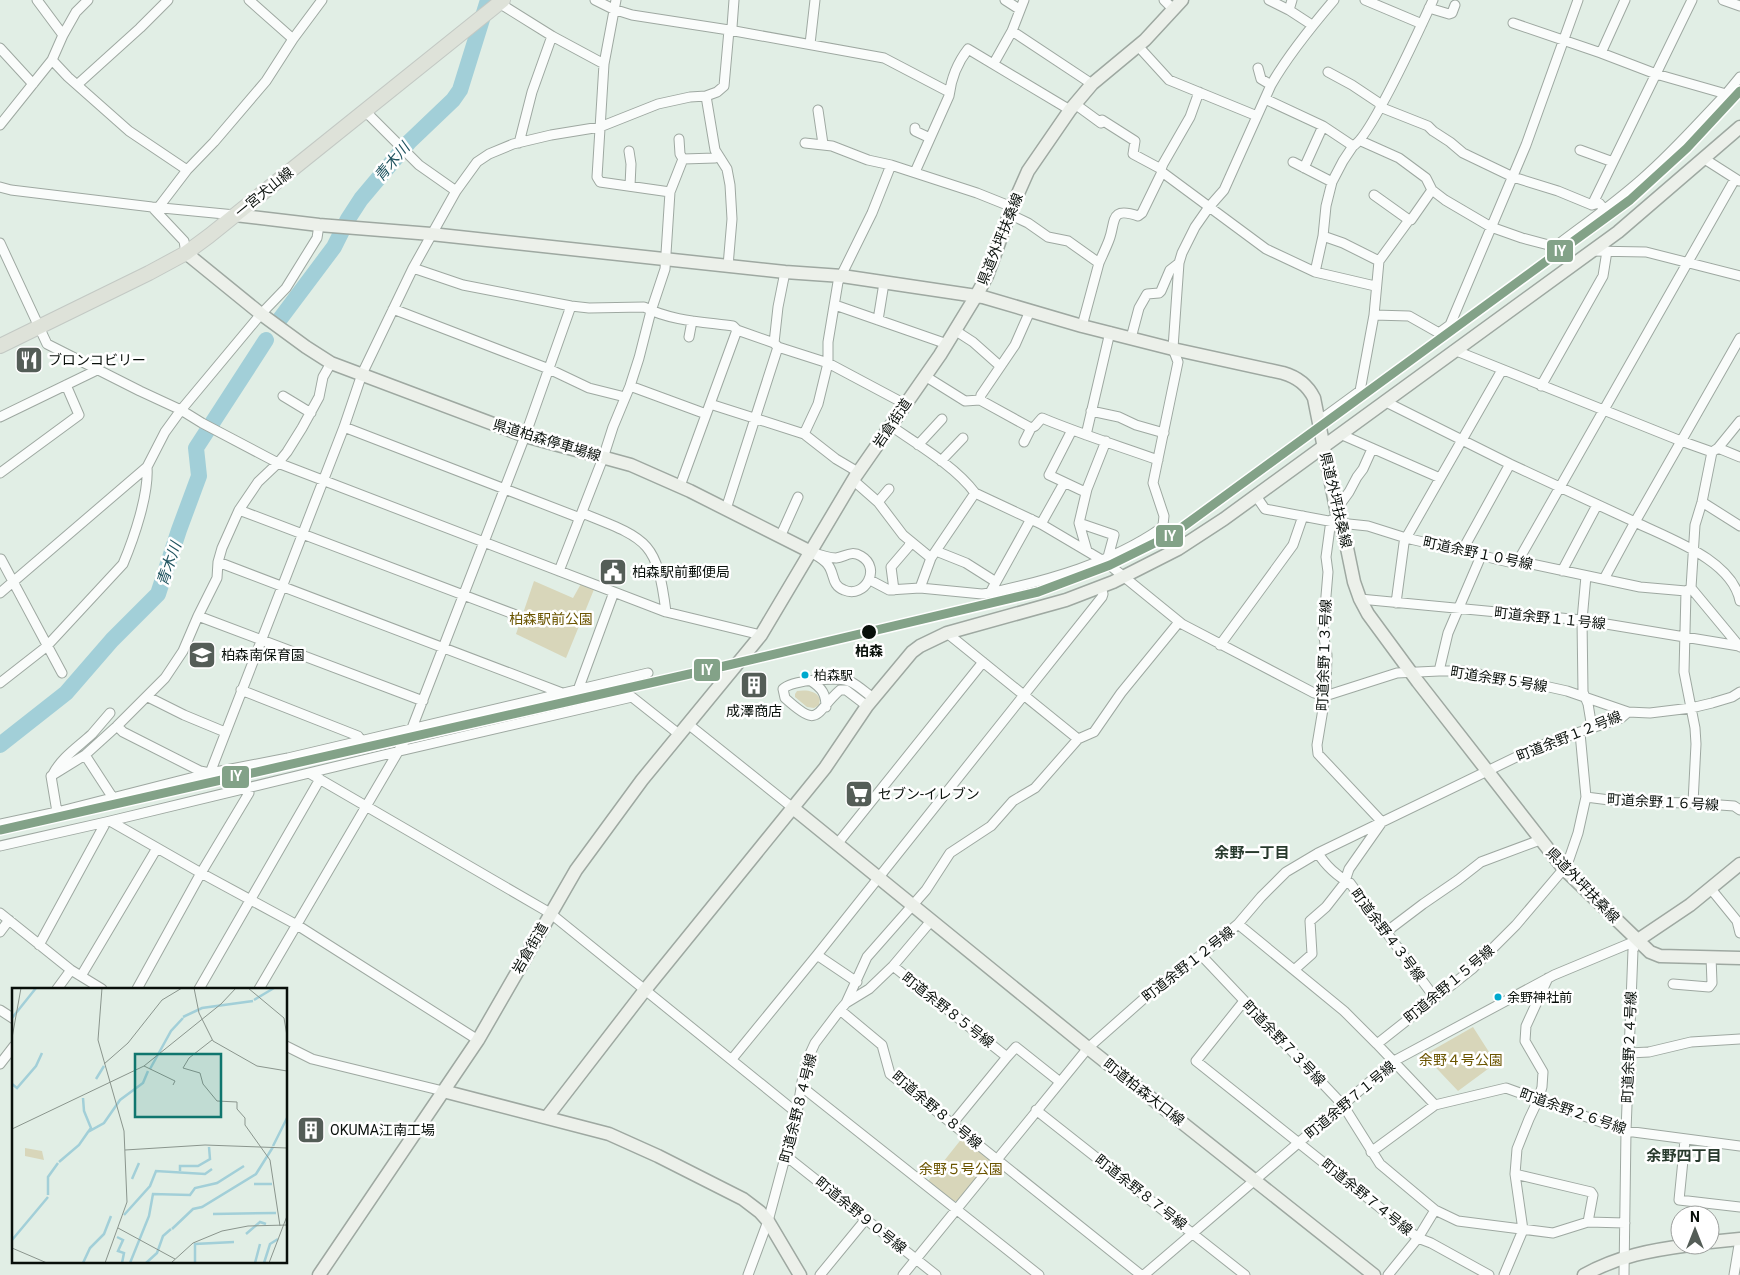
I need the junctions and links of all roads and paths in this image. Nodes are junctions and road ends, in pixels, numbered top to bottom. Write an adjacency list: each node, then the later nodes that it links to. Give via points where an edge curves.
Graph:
1 (37, 0): 33 (street)
2 (78, 0): 27 (street)
3 (88, 0): 27 (street)
4 (168, 0): 49 (street)
5 (249, 0): 35 (street)
6 (322, 0): 35 (street)
7 (595, 0): 21 (street)
8 (734, 0): 31 (street)
9 (815, 0): 37 (street)
10 (1005, 0): 22 (street)
11 (1269, 0): 26 (street)
12 (1292, 0): 26 (street)
13 (1334, 0): 30 (street)
14 (1365, 0): 29 (street)
15 (1578, 0): 36 (street)
16 (1625, 0): 40 (street)
17 (1692, 0): 46 (street)
18 (1723, 0): 25 (street)
19 (501, 2): 34 (street); 59 (main road, 一宮犬山線)
20 (1173, 3): 38 (street, 県道外坪扶桑線)
21 (614, 4): 31 (street, via 632,15); 43 (street)
22 (1022, 4): 32 (street)
23 (1431, 4): 24 (street, via 1449,14); 29 (street)
24 (1455, 6)
25 (1740, 6)
26 (1289, 10): 30 (street)
27 (76, 12): 33 (street)
28 (1513, 23): 36 (street)
29 (1422, 24): 57 (street)
30 (1312, 25): 51 (street)
31 (729, 30): 37 (street); 55 (street, via 724,86)
32 (1012, 31): 42 (street); 50 (street)
33 (63, 35): 41 (street)
34 (552, 36): 43 (street); 70 (street, via 532,92)
35 (293, 39): 83 (street, via 266,81)
36 (1564, 41): 40 (street); 86 (street)
37 (810, 44): 52 (street, via 884,58)
38 (1138, 46): 50 (street, 県道外坪扶桑線); 53 (street, via 1169,80)
39 (0, 48): 48 (street)
40 (1601, 53): 46 (street)
41 (52, 60): 48 (street); 49 (street)
42 (994, 63): 52 (street, via 968,49 961,58); 58 (street)
43 (604, 64): 64 (street)
44 (1258, 68): 51 (street, via 1261,79)
45 (1328, 72): 57 (street)
46 (1656, 74): 54 (street); 80 (street)
47 (1740, 77): 54 (street)
48 (33, 84): 62 (street)
49 (78, 84): 83 (street, via 129,131)
50 (1092, 84): 58 (street, 県道外坪扶桑線)
51 (1271, 85): 56 (street)
52 (949, 92): 68 (street)
53 (1199, 92): 61 (street); 84 (street, via 1190,117)
54 (1726, 94): 98 (street, via 1660,163)
55 (706, 96): 64 (street, via 658,104); 76 (street)
56 (1265, 99): 61 (street); 63 (street)
57 (1381, 106): 69 (street); 86 (street, via 1428,126 1463,153)
58 (1073, 107): 84 (street, via 1101,123 1102,120 1134,141 1133,154); 99 (street, 県道外坪扶桑線, via 1028,171)
59 (365, 110): 92 (street, via 419,165); 100 (main road, 一宮犬山線)
60 (818, 110): 72 (street)
61 (1257, 116): 97 (street, via 1224,190)
62 (0, 124)
63 (1323, 126): 73 (street); 82 (street)
64 (600, 127): 70 (street); 89 (street, via 597,177 600,182)
65 (1740, 127): 77 (street)
66 (915, 128): 68 (street)
67 (679, 138): 78 (street)
68 (930, 138): 85 (street)
69 (1361, 141): 73 (street); 91 (street, via 1399,158 1426,178)
70 (519, 143): 92 (street, via 477,162)
71 (805, 143): 72 (street)
72 (823, 144): 81 (street)
73 (1353, 146): 88 (street)
74 (1580, 150): 80 (street)
75 (628, 151): 89 (street)
76 (718, 156): 78 (street); 117 (street, via 727,169 731,194)
77 (1703, 158): 87 (street); 108 (street, via 1646,210)
78 (683, 159): 93 (street)
79 (1293, 162): 82 (street)
80 (1614, 162): 95 (street)
81 (891, 165): 85 (street); 121 (street)
82 (1304, 168): 88 (street)
83 (187, 170): 96 (street)
84 (1161, 171): 97 (street); 114 (street, via 1142,213 1138,216 1127,212 1118,214 1112,221 1110,239)
85 (915, 172): 99 (street, via 977,193)
86 (1512, 177): 95 (street); 103 (street)
87 (1739, 181): 115 (street)
88 (1332, 182): 105 (street)
89 (630, 186): 93 (street)
90 (0, 187): 96 (street)
91 (1432, 190): 101 (street); 103 (street)
92 (456, 191): 104 (street)
93 (670, 192): 111 (street)
94 (1374, 195): 101 (street)
95 (1592, 205): 98 (street, via 1599,203)
96 (155, 207): 100 (street); 110 (street, via 184,242)
97 (1209, 207): 113 (street, via 1187,240); 120 (street, via 1266,249)
98 (1605, 210): 107 (street)
99 (1011, 211): 114 (street, via 1048,238 1068,241); 125 (street, 県道外坪扶桑線)
100 (235, 215): 102 (street); 110 (main road, 一宮犬山線)
101 (1408, 220): 112 (street)
102 (319, 225): 104 (street); 131 (street, via 317,238 286,288)
103 (1491, 227): 107 (street); 132 (street, via 1450,325 1439,333 1409,316)
104 (431, 234): 111 (street); 118 (street)
105 (1323, 236): 112 (street); 120 (street)
106 (0, 243): 136 (street)
107 (1556, 246): 116 (street)
108 (1591, 251): 109 (street); 116 (street)
109 (1607, 251): 115 (street, via 1646,252); 158 (street, via 1603,276)
110 (186, 253): 131 (street, 県道柏森停車場線); 136 (main road, 一宮犬山線)
111 (665, 259): 117 (street); 130 (street, via 665,269)
112 (1379, 260): 124 (street)
113 (1179, 262): 141 (street, via 1170,270 1161,292 1147,294 1139,308); 146 (street)
114 (1099, 263): 135 (street)
115 (1687, 263): 122 (street); 167 (street)
116 (1572, 265): 147 (street)
117 (728, 266): 119 (street)
118 (413, 268): 127 (street, via 463,285); 128 (street)
119 (785, 272): 121 (street); 144 (street, via 778,307)
120 (1315, 272): 124 (street)
121 (842, 276): 123 (street); 126 (street)
122 (1740, 276)
123 (884, 283): 125 (street); 133 (street)
124 (1375, 286): 132 (street)
125 (976, 296): 129 (street, 県道外坪扶桑線); 138 (street, 岩倉街道)
126 (835, 305): 133 (street); 149 (street, via 828,342)
127 (571, 306): 130 (street, via 644,307); 151 (street)
128 (393, 309): 151 (street); 154 (street)
129 (1030, 310): 135 (street, 県道外坪扶桑線); 150 (street, via 1015,345)
130 (651, 311): 134 (street); 157 (street)
131 (261, 314): 148 (street, 県道柏森停車場線); 165 (street)
132 (1374, 315): 173 (street, via 1360,390)
133 (878, 320): 143 (street)
134 (692, 321): 137 (street, via 733,326); 140 (street)
135 (1082, 326): 139 (street, 県道外坪扶桑線)
136 (38, 327): 145 (main road, 一宮犬山線); 152 (street, via 47,344)
137 (737, 330): 144 (street); 163 (street)
138 (956, 331): 143 (street, 岩倉街道); 150 (street)
139 (1110, 332): 141 (street, 県道外坪扶桑線); 166 (street)
140 (688, 337)
141 (1131, 338): 146 (street, 県道外坪扶桑線)
142 (1740, 338): 187 (street)
143 (947, 344): 155 (street, 岩倉街道)
144 (776, 345): 149 (street); 171 (street)
145 (0, 346)
146 (1173, 348): 173 (street, 県道外坪扶桑線, via 1296,377 1311,392); 179 (street, via 1178,362)
147 (1454, 350): 153 (street); 162 (street)
148 (331, 362): 154 (street, 県道柏森停車場線); 168 (street)
149 (828, 363): 164 (street); 180 (street, via 818,404)
150 (1000, 366): 161 (street)
151 (549, 369): 160 (street, via 589,388); 183 (street)
152 (97, 370): 156 (street); 165 (street)
153 (1502, 370): 158 (street); 185 (street)
154 (362, 374): 176 (street); 183 (street, 県道柏森停車場線)
155 (925, 376): 161 (street, via 965,401); 164 (street, 岩倉街道)
156 (66, 385): 170 (street); 200 (street, via 79,415)
157 (630, 386): 160 (street); 169 (street)
158 (1540, 386): 167 (street)
159 (283, 396): 168 (street)
160 (625, 397): 194 (street)
161 (980, 400): 177 (street)
162 (1384, 401): 181 (street); 185 (street)
163 (710, 404): 169 (street); 171 (street)
164 (905, 404): 175 (street, 岩倉街道)
165 (181, 410): 197 (street); 199 (street)
166 (1091, 411): 179 (street); 182 (street)
167 (1604, 411): 187 (street); 206 (street)
168 (311, 413): 197 (street)
169 (706, 414): 205 (street)
170 (0, 417)
171 (755, 418): 180 (street); 217 (street)
172 (942, 419): 189 (street)
173 (1319, 421): 190 (street, 県道外坪扶桑線)
174 (1740, 421): 192 (street)
175 (891, 426): 189 (street); 201 (street, 岩倉街道)
176 (344, 427): 203 (street); 207 (street)
177 (1031, 428): 178 (street, via 1042,418); 188 (street)
178 (1072, 430): 182 (street); 204 (street, via 1049,476)
179 (1164, 433): 195 (street)
180 (804, 434): 201 (street)
181 (1340, 434): 190 (street); 191 (street)
182 (1086, 435): 186 (street)
183 (524, 436): 194 (street, 県道柏森停車場線); 207 (street)
184 (963, 438): 196 (street)
185 (1463, 439): 198 (street); 202 (street)
186 (1106, 441): 195 (street); 209 (street)
187 (1681, 441): 192 (street); 223 (street)
188 (1024, 442)
189 (918, 445): 196 (street)
190 (1324, 446): 211 (street); 216 (street, 県道外坪扶桑線)
191 (1372, 449): 202 (street); 216 (street, via 1350,492)
192 (1715, 450): 193 (street); 214 (street)
193 (1740, 457)
194 (603, 458): 205 (street, 県道柏森停車場線, via 631,465); 219 (street)
195 (1158, 460): 238 (street, via 1153,483 1163,511 1162,527 1131,547)
196 (941, 461): 210 (street)
197 (278, 463): 203 (street); 218 (street, via 258,482)
198 (1510, 464): 206 (street); 235 (street)
199 (147, 467): 248 (street); 273 (street, via 144,497 123,564)
200 (0, 474)
201 (855, 476): 213 (street); 233 (street, 岩倉街道)
202 (1440, 478): 229 (street)
203 (323, 480): 227 (street); 231 (street)
204 (1064, 483): 209 (street, via 1083,491); 224 (street)
205 (680, 486): 217 (street, 県道柏森停車場線)
206 (1560, 487): 215 (street); 240 (street)
207 (503, 489): 219 (street); 231 (street)
208 (889, 489): 213 (street)
209 (1088, 489): 225 (street)
210 (975, 492): 221 (street); 236 (street)
211 (1256, 496): 220 (street, 町道余野１０号線, via 1265,509); 245 (street, via 1194,539)
212 (798, 497): 228 (street)
213 (878, 502): 230 (street)
214 (1702, 502): 226 (street); 232 (street)
215 (1597, 505): 223 (street); 242 (street)
216 (1335, 506): 222 (street, 県道外坪扶桑線)
217 (726, 509): 228 (street, 県道柏森停車場線)
218 (240, 510): 227 (street); 241 (street)
219 (581, 516): 243 (street); 263 (street, via 635,536 644,543 656,560)
220 (1303, 516): 222 (street, 町道余野１０号線); 272 (street, via 1293,545)
221 (1031, 519): 224 (street); 249 (street)
222 (1335, 521): 229 (street, 町道余野１０号線, via 1368,526); 259 (street, 県道外坪扶桑線); 289 (street, 町道余野１３号線, via 1326,557)
223 (1635, 522): 232 (street); 246 (street)
224 (1041, 524): 234 (street)
225 (1079, 524): 234 (street); 238 (street, via 1114,535)
226 (1740, 526)
227 (302, 533): 250 (street); 258 (street)
228 (780, 537): 233 (street, 県道柏森停車場線)
229 (1406, 538): 235 (street, 町道余野１０号線); 261 (street)
230 (910, 541): 236 (street); 253 (street, via 890,567)
231 (484, 542): 243 (street); 258 (street)
232 (1691, 550): 254 (street); 260 (street, via 1722,569 1739,591)
233 (809, 551): 247 (street, via 834,558 846,554 860,555 868,562); 247 (street, via 828,564 833,580 842,590 860,590); 269 (street)
234 (1087, 551): 238 (street)
235 (1462, 551): 237 (street, 町道余野１０号線)
236 (934, 554): 249 (street, via 966,563); 252 (street)
237 (1481, 556): 240 (street, 町道余野１０号線, via 1513,563); 262 (street)
238 (1104, 558): 245 (street); 257 (street, via 1048,579)
239 (1, 559): 248 (street)
240 (1518, 561): 242 (street, 町道余野１０号線)
241 (218, 562): 250 (street); 265 (street, via 217,578)
242 (1562, 570): 244 (street, 町道余野１０号線)
243 (559, 571): 256 (street)
244 (1586, 576): 246 (street, 町道余野１０号線); 266 (street)
245 (1124, 578): 251 (street); 267 (street)
246 (1604, 579): 254 (street, 町道余野１０号線, via 1640,587)
247 (870, 580): 253 (street)
248 (14, 581): 255 (street); 273 (street)
249 (996, 582): 257 (street)
250 (282, 585): 271 (street); 275 (street)
251 (1101, 587): 268 (street, via 1060,602); 288 (street, via 1102,598)
252 (920, 588): 253 (street); 257 (street)
253 (894, 590)
254 (1688, 590): 270 (street); 274 (street)
255 (0, 592)
256 (614, 592): 263 (street); 284 (street)
257 (990, 593)
258 (464, 595): 264 (street); 275 (street)
259 (1360, 599): 261 (street, 町道余野１１号線); 278 (street, 県道外坪扶桑線)
260 (1740, 600)
261 (1396, 602): 262 (street, 町道余野１１号線)
262 (1458, 608): 266 (street, 町道余野１１号線); 277 (street)
263 (666, 612): 269 (street)
264 (516, 615)
265 (198, 616): 271 (street); 287 (street, via 183,651)
266 (1582, 620): 270 (street, 町道余野１１号線); 290 (street)
267 (1181, 623): 272 (street); 304 (street, via 1121,693 1094,732)
268 (947, 633): 276 (street); 292 (street, via 912,652)
269 (761, 635): 297 (street, 岩倉街道)
270 (1684, 637): 274 (street, 町道余野１１号線); 294 (street, via 1684,672)
271 (261, 640): 283 (street); 291 (street)
272 (1220, 645): 289 (street)
273 (46, 646): 279 (street); 282 (street)
274 (1740, 646)
275 (443, 648): 286 (street); 291 (street)
276 (983, 662): 288 (street); 325 (street)
277 (1439, 670): 278 (street, 町道余野５号線); 290 (street, 町道余野５号線, via 1462,671 1549,687)
278 (1410, 671): 289 (street, 町道余野５号線, via 1397,672); 308 (street, 県道外坪扶桑線)
279 (62, 673)
280 (648, 674): 284 (street)
281 (811, 681): 292 (street, via 850,681); 293 (street, via 824,693); 293 (street, via 786,686 783,689 785,698 810,716 816,716)
282 (0, 682)
283 (241, 690): 301 (street); 305 (street, via 358,736)
284 (578, 690): 286 (street)
285 (1740, 692): 294 (street, 町道余野５号線)
286 (563, 694): 299 (street)
287 (148, 696): 298 (street); 301 (street)
288 (1024, 696): 304 (street); 332 (street)
289 (1325, 696): 322 (street, 町道余野１３号線, via 1318,754)
290 (1585, 697): 295 (street, 町道余野５号線); 300 (street)
291 (423, 700): 299 (street)
292 (870, 702): 293 (street, via 840,690); 318 (street)
293 (826, 707)
294 (1691, 708): 295 (street, 町道余野５号線); 316 (street, via 1696,744)
295 (1628, 712): 300 (street, 町道余野１２号線, via 1621,718)
296 (110, 713): 311 (street)
297 (688, 724): 303 (street, 岩倉街道); 318 (street)
298 (117, 726): 307 (street); 309 (street, via 200,771)
299 (412, 728): 305 (street); 306 (street)
300 (1592, 728): 302 (street, 町道余野１２号線)
301 (225, 732): 309 (street)
302 (1580, 733): 308 (street, 町道余野１２号線, via 1539,746); 314 (street, 町道余野１５号線)
303 (680, 735): 306 (street, via 632,697); 338 (street, 岩倉街道, via 642,780 576,870)
304 (1078, 739): 336 (street, via 1036,788 1013,802 991,826 950,853)
305 (361, 740): 309 (street)
306 (400, 751): 310 (street); 317 (street)
307 (85, 755): 311 (street); 315 (street)
308 (1487, 771): 322 (street, 町道余野１２号線); 324 (street, 県道外坪扶桑線)
309 (210, 773): 315 (street)
310 (309, 773): 312 (street); 313 (street)
311 (51, 776): 320 (street)
312 (320, 779): 317 (street); 335 (street)
313 (249, 787): 321 (street); 331 (street, via 249,793)
314 (1586, 797): 316 (street, 町道余野１６号線); 330 (street, 町道余野１５号線, via 1578,832)
315 (113, 798): 320 (street)
316 (1693, 804): 319 (street, 町道余野１６号線, via 1734,806)
317 (367, 807): 338 (street); 342 (street)
318 (793, 808): 325 (street, 町道柏森大口線); 364 (street)
319 (1740, 810)
320 (57, 812): 323 (street)
321 (108, 822): 326 (street); 327 (street); 347 (street)
322 (1382, 822): 328 (street, 町道余野１２号線); 333 (street, via 1349,869)
323 (0, 824)
324 (1540, 840): 330 (street, 県道外坪扶桑線); 344 (street, via 1481,862)
325 (838, 843): 332 (street, 町道柏森大口線)
326 (0, 846)
327 (156, 848): 331 (street); 355 (street)
328 (1318, 853): 333 (street, 町道余野４３号線); 341 (street, 町道余野１２号線, via 1286,872)
329 (1740, 864): 334 (street)
330 (1563, 868): 346 (street, 県道外坪扶桑線); 365 (street, 町道余野１５号線, via 1516,925 1472,969)
331 (201, 873): 335 (street); 361 (street)
332 (879, 877): 336 (street, 町道柏森大口線); 349 (street)
333 (1345, 880): 344 (street, 町道余野４３号線); 354 (street, via 1326,907 1310,921 1312,954)
334 (1711, 889): 345 (street, via 1737,921); 346 (street)
335 (250, 900): 342 (street); 362 (street)
336 (914, 907): 340 (street, 町道柏森大口線); 357 (street, via 867,958)
337 (0, 913): 339 (street)
338 (550, 913): 364 (street); 371 (street, 岩倉街道)
339 (9, 920): 343 (street); 347 (street)
340 (931, 921): 352 (street, 町道余野８４号線); 374 (street, 町道柏森大口線)
341 (1238, 924): 348 (street, 町道余野１２号線); 354 (street)
342 (297, 925): 363 (street); 371 (street)
343 (0, 932)
344 (1386, 932): 365 (street, 町道余野４３号線)
345 (1740, 933)
346 (1638, 940): 350 (street, 県道外坪扶桑線, via 1650,952 1660,956); 356 (street, 町道余野７１号線); 376 (street, 町道余野２４号線, via 1633,950)
347 (39, 945): 353 (street)
348 (1201, 954): 366 (street, 町道余野７３号線); 374 (street, 町道余野１２号線, via 1157,986)
349 (817, 955): 357 (street); 378 (street)
350 (1711, 957): 351 (street, 県道外坪扶桑線); 358 (street, via 1712,983 1709,987)
351 (1740, 958)
352 (893, 966): 367 (street, 町道余野８４号線, via 870,989); 377 (street, 町道余野８５号線)
353 (71, 970): 355 (street); 359 (street)
354 (1294, 970): 372 (street)
355 (81, 976): 360 (street)
356 (1548, 978): 379 (street, 町道余野７１号線); 384 (street, via 1526,1026 1526,1041 1543,1072)
357 (856, 982): 367 (street)
358 (1673, 984)
359 (58, 988)
360 (100, 988)
361 (138, 988)
362 (200, 988)
363 (261, 988)
364 (645, 990): 378 (street); 389 (street)
365 (1435, 998): 372 (street, 町道余野１５号線)
366 (1244, 1001): 385 (street, 町道余野７３号線); 393 (street, 町道余野７４号線, via 1196,1061)
367 (843, 1007): 382 (street, 町道余野８４号線, via 815,1043); 390 (street, 町道余野８８号線, via 882,1045 890,1074)
368 (0, 1010): 369 (street)
369 (12, 1019)
370 (1740, 1039): 376 (street, via 1691,1042 1649,1052)
371 (478, 1040): 383 (street, 岩倉街道)
372 (1378, 1044): 379 (street)
373 (288, 1047): 383 (street, via 312,1059)
374 (1088, 1048): 381 (street, 町道余野１２号線); 399 (street, 町道柏森大口線)
375 (12, 1049): 380 (street)
376 (1629, 1053): 391 (street, 町道余野２４号線)
377 (1007, 1057): 381 (street, via 1016,1047); 390 (street, 町道余野８５号線)
378 (732, 1060): 388 (street)
379 (1394, 1061): 385 (street, 町道余野７１号線); 386 (street)
380 (0, 1064)
381 (1060, 1082): 387 (street, 町道余野１２号線)
382 (802, 1087): 388 (street, 町道余野８４号線); 401 (street)
383 (443, 1091): 389 (street); 415 (street, 岩倉街道)
384 (1538, 1100): 386 (street, 町道余野２６号線, via 1506,1088); 391 (street, 町道余野２６号線); 398 (street, via 1517,1149)
385 (1343, 1105): 393 (street, 町道余野７１号線); 395 (street, 町道余野７３号線)
386 (1435, 1105): 395 (street)
387 (1036, 1110): 397 (street, 町道余野１２号線); 408 (street, 町道余野８７号線)
388 (797, 1114): 396 (street, 町道余野８４号線)
389 (547, 1117): 403 (street, via 626,1141 743,1199)
390 (952, 1123): 397 (street, 町道余野８８号線)
391 (1626, 1131): 392 (street, 町道余野２６号線); 406 (street, 町道余野２４号線)
392 (1685, 1140): 394 (street, 町道余野２６号線); 400 (street, via 1678,1200)
393 (1299, 1143): 399 (street, 町道余野７１号線); 409 (street, 町道余野７４号線)
394 (1740, 1146)
395 (1371, 1152): 402 (street, 町道余野７３号線, via 1380,1164)
396 (786, 1156): 403 (street, 町道余野８４号線); 404 (street, 町道余野９０号線)
397 (997, 1159): 401 (street, 町道余野１２号線); 422 (street, 町道余野８８号線)
398 (1515, 1174): 405 (street, via 1591,1192); 407 (street)
399 (1255, 1180): 408 (street, 町道余野７１号線); 424 (street, 町道柏森大口線)
400 (1740, 1207)
401 (956, 1208): 414 (street, 町道余野１２号線); 421 (street)
402 (1435, 1210): 407 (street, 町道余野７３号線, via 1458,1222); 409 (street)
403 (766, 1219): 416 (street, 町道余野８４号線); 417 (street)
404 (866, 1219): 414 (street, 町道余野９０号線); 418 (street)
405 (1588, 1222): 406 (street, 町道余野７３号線); 407 (street, 町道余野７３号線, via 1553,1233)
406 (1625, 1223): 413 (street, 町道余野２４号線)
407 (1523, 1230): 427 (street)
408 (1192, 1233): 422 (street, 町道余野７１号線); 423 (street, 町道余野８７号線)
409 (1418, 1238): 425 (street); 426 (street, 町道余野７４号線)
410 (1740, 1239): 411 (street); 430 (street)
411 (1720, 1241)
412 (1670, 1248): 413 (street)
413 (1624, 1257): 428 (street); 429 (street, 町道余野２４号線)
414 (916, 1259): 419 (street, 町道余野１２号線); 420 (street, 町道余野９０号線)
415 (319, 1275)
416 (748, 1275)
417 (800, 1275)
418 (820, 1275)
419 (903, 1275)
420 (936, 1275)
421 (1039, 1275)
422 (1143, 1275)
423 (1245, 1275)
424 (1374, 1275)
425 (1388, 1275)
426 (1489, 1275)
427 (1504, 1275)
428 (1584, 1275)
429 (1624, 1275)
430 (1734, 1275)

